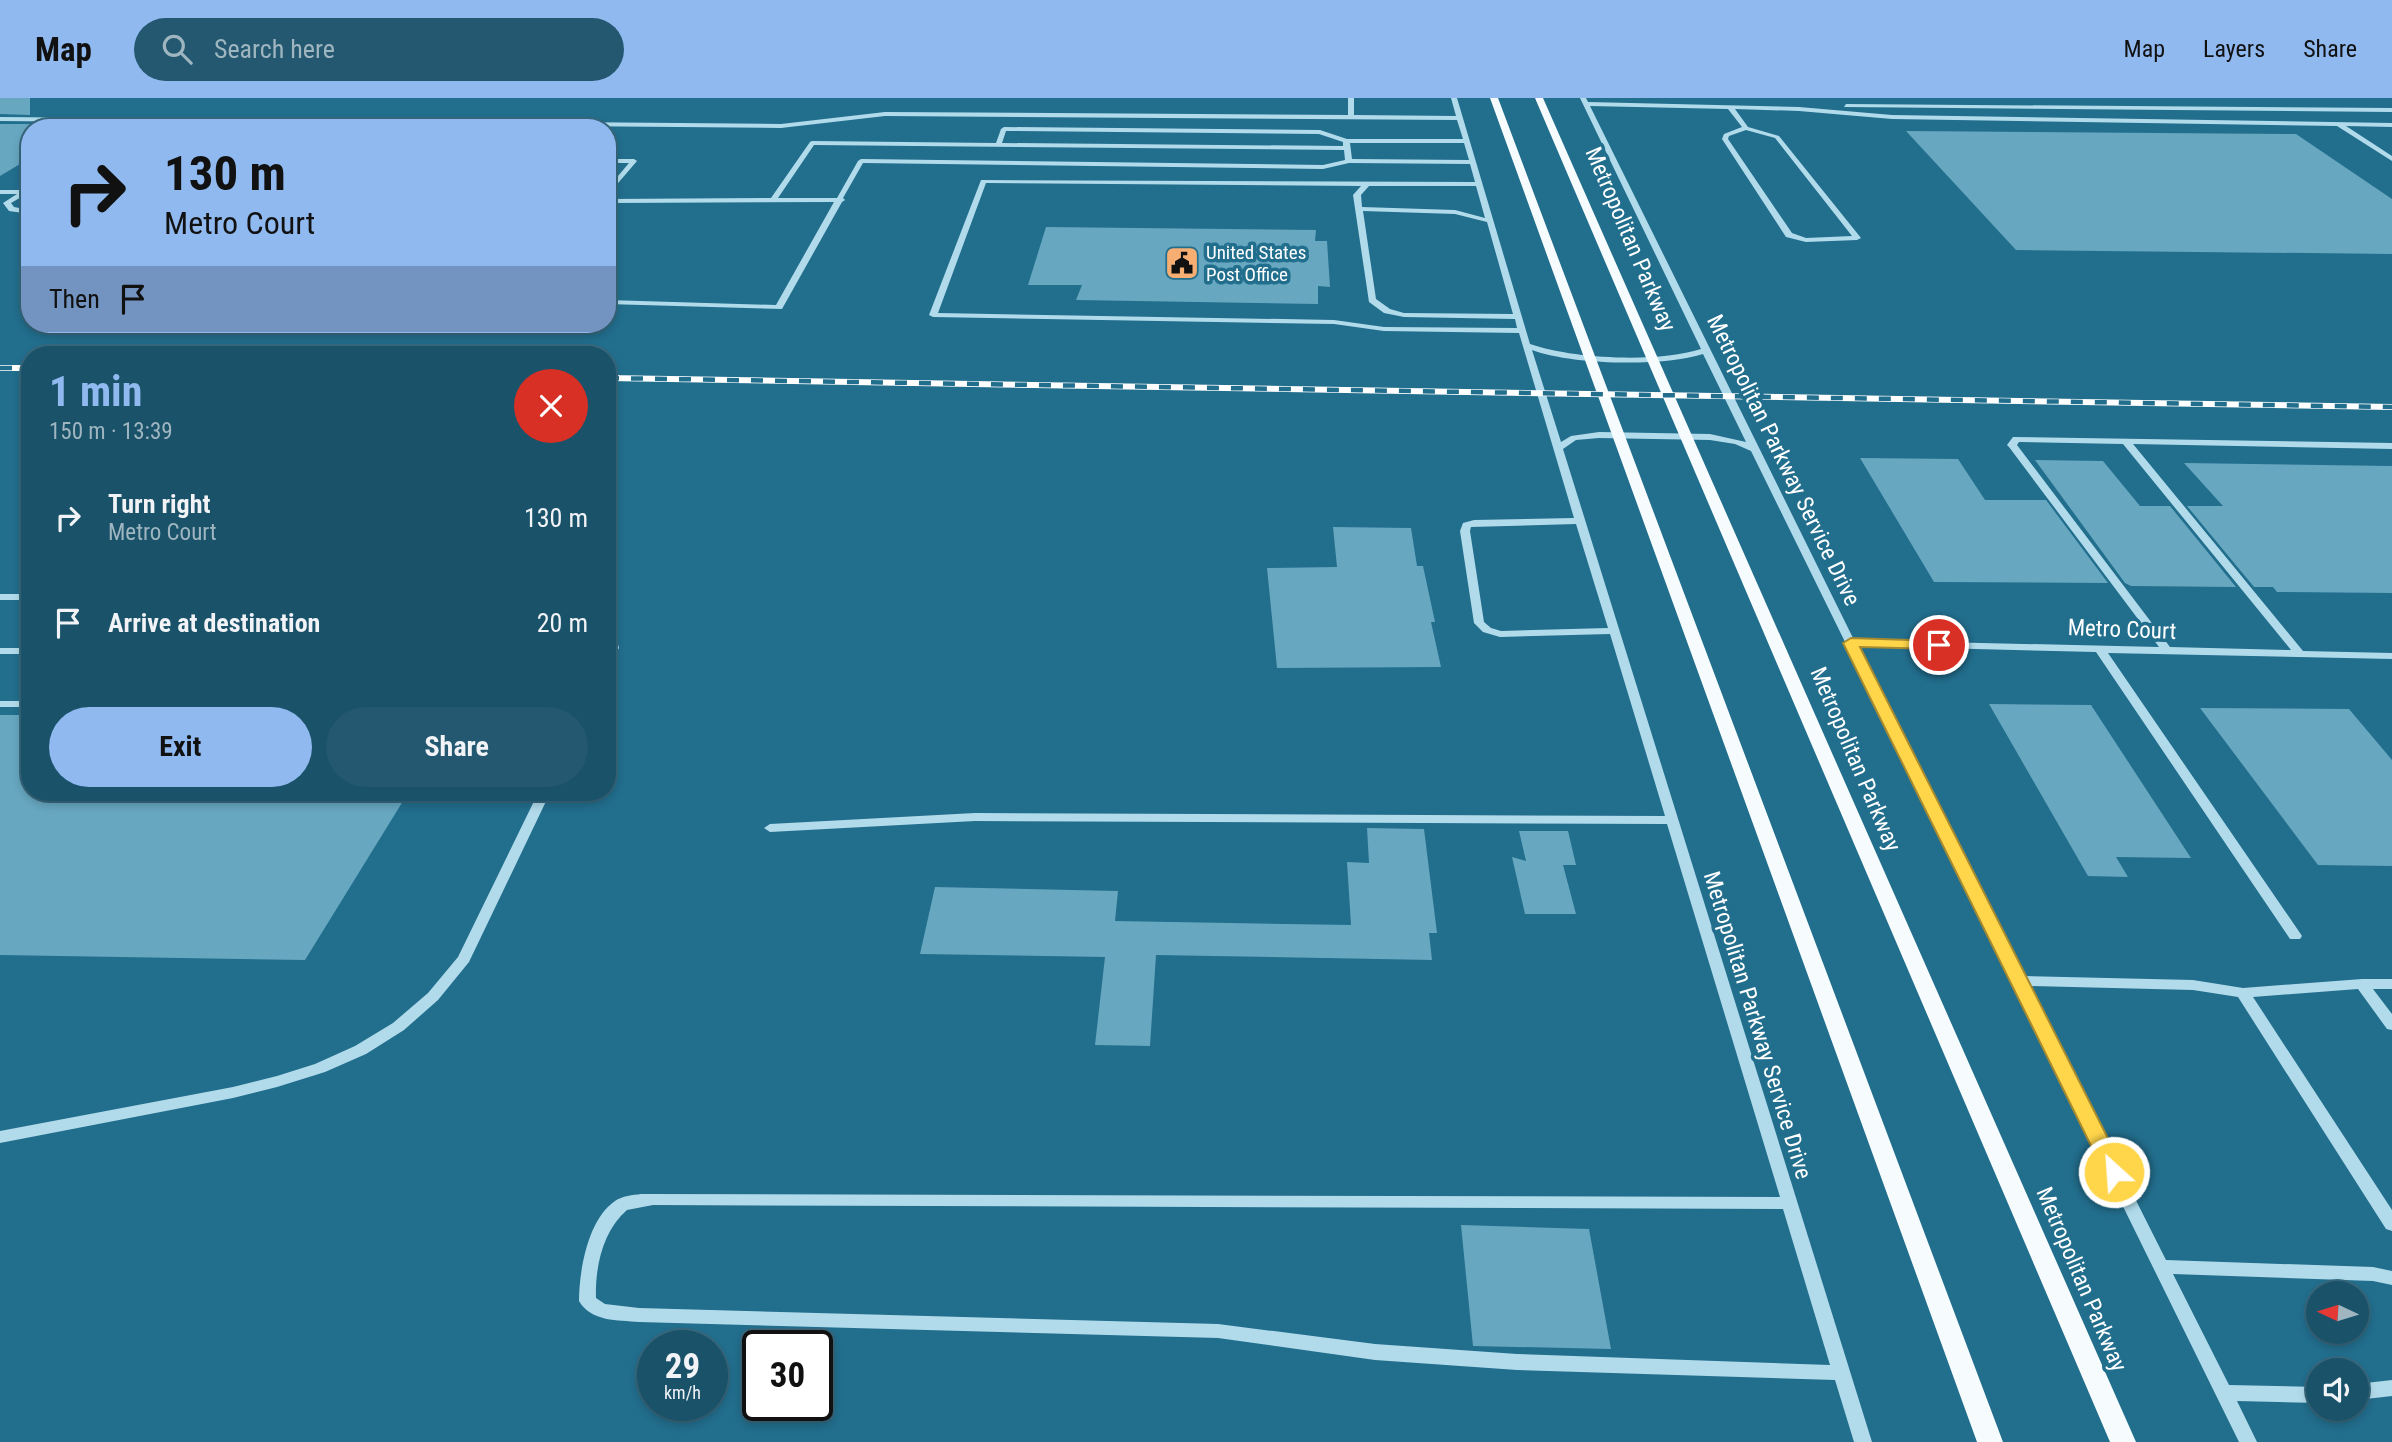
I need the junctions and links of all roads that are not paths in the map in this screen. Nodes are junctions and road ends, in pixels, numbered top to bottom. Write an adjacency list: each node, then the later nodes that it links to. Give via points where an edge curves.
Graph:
1 (1351, 98): 12 (street)
2 (1454, 98): 13 (street, Metropolitan Parkway Service Drive)
3 (1494, 98): 86 (main road)
4 (1539, 98): 87 (main road, Metropolitan Parkway)
5 (1776, 98): 9 (street)
6 (1584, 101): 7 (street); 48 (street, Metropolitan Parkway Service Drive)
7 (1730, 107): 9 (street); 20 (street)
8 (2104, 108): 10 (street); 11 (street); 16 (street)
9 (1784, 109): 10 (street)
10 (1799, 109): 16 (street, via 1892,117)
11 (2392, 110)
12 (1351, 117): 13 (street); 19 (street, via 885,114 781,127)
13 (1460, 118): 21 (street, Metropolitan Parkway Service Drive)
14 (0, 119): 15 (street)
15 (21, 119)
16 (2119, 120): 17 (street)
17 (2338, 124): 18 (street); 25 (street)
18 (2392, 125)
19 (616, 126)
20 (1746, 128): 20 (street, via 1725,139 1789,235 1806,240 1857,238 1777,137)
21 (1467, 141): 23 (street); 29 (street, Metropolitan Parkway Service Drive)
22 (873, 144): 24 (street); 28 (street); 36 (street, via 812,143)
23 (1347, 144): 24 (street); 24 (street, via 1320,132 1004,129); 27 (street)
24 (998, 145)
25 (2392, 159)
26 (616, 160): 30 (street, via 634,161)
27 (1349, 160): 28 (lane, via 1322,167); 29 (street)
28 (861, 161): 37 (lane)
29 (1473, 162): 32 (street, Metropolitan Parkway Service Drive)
30 (616, 183)
31 (1367, 184): 32 (street); 39 (street, via 1357,195); 45 (street, via 983,181 933,315)
32 (1479, 184): 41 (street, Metropolitan Parkway Service Drive)
33 (21, 190): 34 (street)
34 (0, 191)
35 (21, 194): 40 (lane, via 7,203)
36 (774, 199): 37 (street); 38 (street)
37 (841, 200): 42 (lane, via 779,307)
38 (616, 201)
39 (1359, 209): 41 (street, via 1455,212); 43 (street, via 1372,300)
40 (21, 210)
41 (1490, 221): 44 (street, Metropolitan Parkway Service Drive)
42 (616, 302)
43 (1387, 312): 44 (street); 45 (street)
44 (1517, 317): 46 (street, Metropolitan Parkway Service Drive)
45 (1359, 326): 46 (lane)
46 (1522, 331): 47 (street, Metropolitan Parkway Service Drive)
47 (1526, 345): 48 (street, via 1570,356 1672,358); 51 (street, Metropolitan Parkway Service Drive)
48 (1706, 350): 52 (street, Metropolitan Parkway Service Drive)
49 (2126, 442): 50 (street); 61 (street, via 2016,439 2012,445); 62 (street)
50 (2392, 446)
51 (1558, 448): 52 (street, via 1574,438 1599,435 1710,437); 53 (street, Metropolitan Parkway Service Drive)
52 (1755, 450): 57 (street, Metropolitan Parkway Service Drive)
53 (1581, 521): 56 (street, Metropolitan Parkway Service Drive); 56 (street, via 1467,525 1479,623 1500,634)
54 (0, 597): 55 (street)
55 (21, 597)
56 (1614, 631): 67 (street, Metropolitan Parkway Service Drive)
57 (1851, 643): 58 (street, Metro Court); 70 (street, Metropolitan Parkway Service Drive)
58 (2099, 648): 61 (street, Metro Court); 69 (street)
59 (0, 651): 60 (street)
60 (21, 651)
61 (2168, 652): 62 (street, Metro Court)
62 (2301, 654): 63 (street, Metro Court)
63 (2392, 656)
64 (0, 704): 65 (street)
65 (21, 704)
66 (540, 801): 75 (street, via 464,960 447,985 412,1018 370,1045 297,1078)
67 (1673, 820): 68 (street, via 975,817); 76 (street, Metropolitan Parkway Service Drive)
68 (769, 828)
69 (2295, 936)
70 (2020, 981): 73 (street, via 2193,985); 78 (street, Metropolitan Parkway Service Drive)
71 (2362, 984): 72 (street); 73 (street); 74 (lane)
72 (2392, 984)
73 (2242, 993): 77 (street)
74 (2392, 1025)
75 (0, 1137)
76 (1791, 1203): 80 (street, Metropolitan Parkway Service Drive); 80 (street, via 653,1199 623,1204 608,1218 589,1269 588,1301 601,1311 639,1315 1219,1331 1375,1352 1517,1362)
77 (2392, 1224)
78 (2161, 1267): 79 (street); 83 (street, Metropolitan Parkway Service Drive)
79 (2392, 1278)
80 (1843, 1373): 85 (street, Metropolitan Parkway Service Drive)
81 (2392, 1388): 82 (street)
82 (2369, 1391)
83 (2223, 1393): 84 (street); 88 (street, Metropolitan Parkway Service Drive)
84 (2306, 1395)
85 (1863, 1442)
86 (1990, 1442)
87 (2123, 1442)
88 (2248, 1442)

